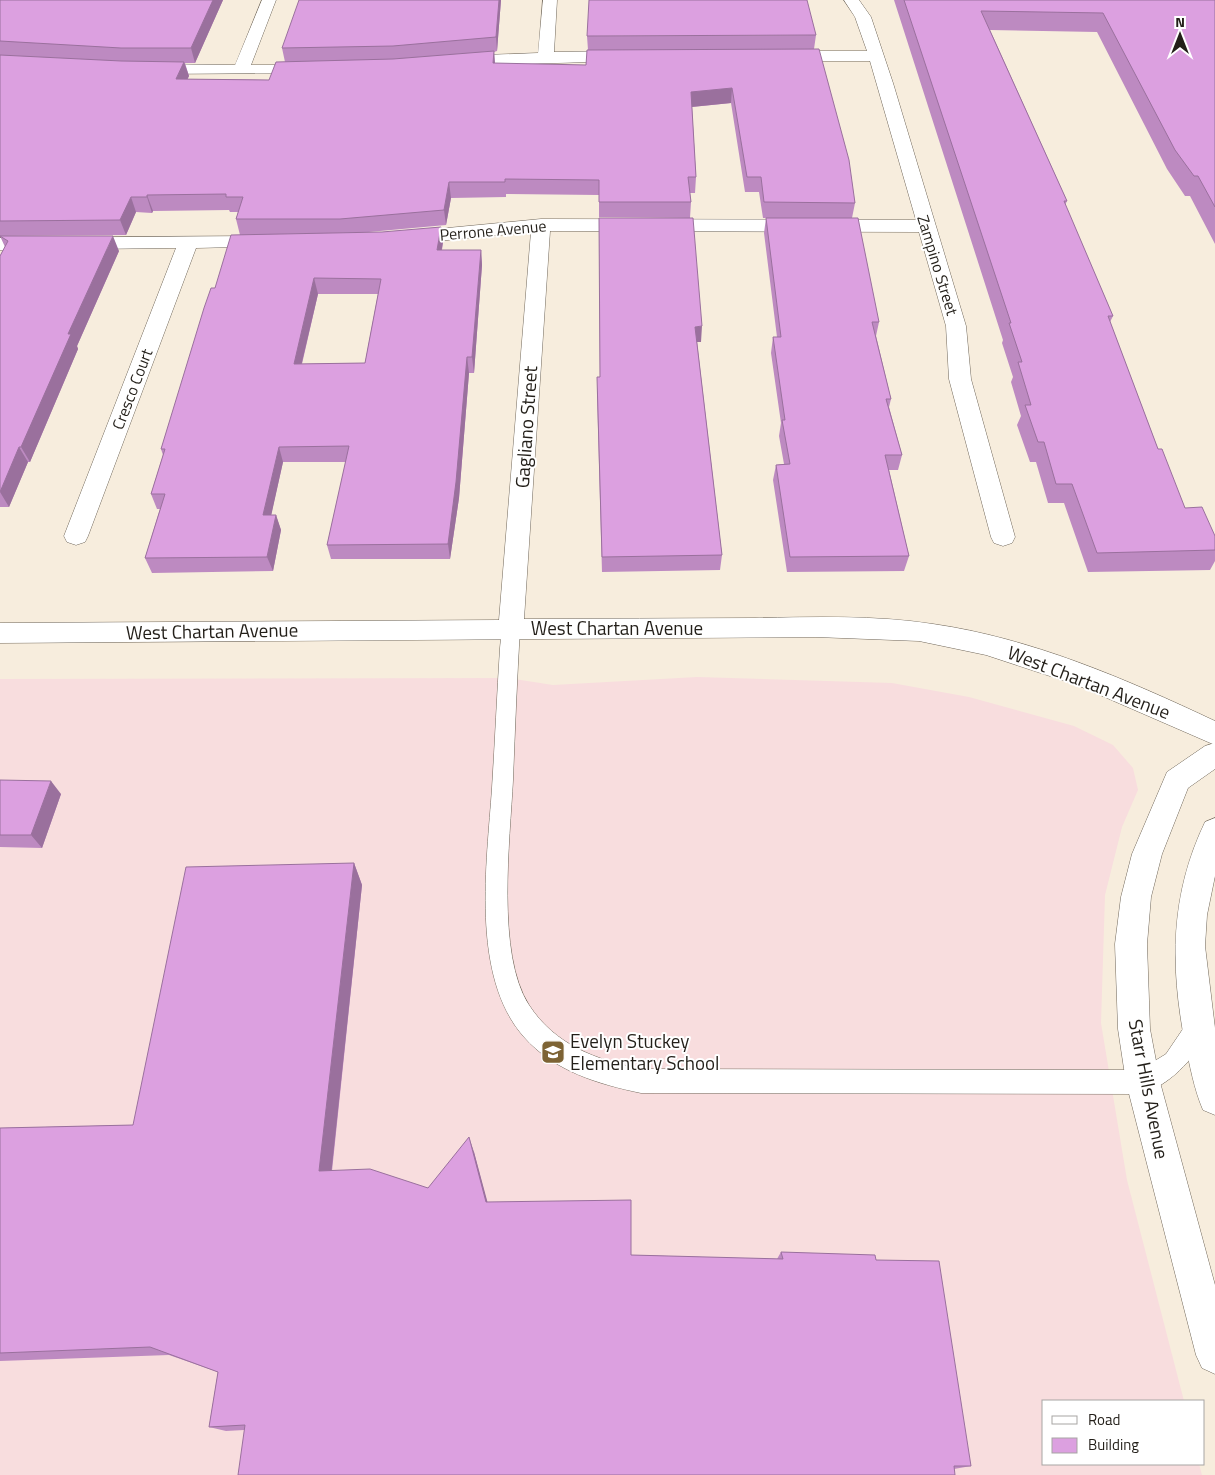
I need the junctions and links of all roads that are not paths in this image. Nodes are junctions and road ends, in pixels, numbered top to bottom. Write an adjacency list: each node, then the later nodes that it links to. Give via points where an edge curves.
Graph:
1 (269, 0): 10 (street)
2 (550, 0): 7 (street)
3 (851, 0): 6 (street, Zampino Street, via 863,17)
4 (643, 56): 7 (street)
5 (767, 56): 6 (street)
6 (876, 56): 13 (street, Zampino Street)
7 (546, 57): 8 (street)
8 (442, 62)
9 (135, 69): 10 (street)
10 (241, 70): 11 (street)
11 (324, 70)
12 (541, 225): 13 (street, Perrone Avenue); 14 (street, Perrone Avenue); 20 (street, Gagliano Street)
13 (926, 226): 19 (street, Zampino Street, via 956,326 960,378)
14 (385, 240)
15 (284, 242): 16 (street)
16 (188, 243): 17 (street); 18 (street, Cresco Court)
17 (0, 244)
18 (76, 536)
19 (1003, 536)
20 (511, 628): 21 (street, West Chartan Avenue); 22 (street, West Chartan Avenue, via 816,627 951,636 1035,658 1161,708); 26 (lane, via 500,834 501,950 510,988 520,1012 554,1049 575,1063 605,1075 641,1081)
21 (0, 633)
22 (1215, 734)
23 (1215, 754): 26 (street, Starr Hills Avenue, via 1177,780 1147,854 1136,898 1131,984)
24 (1215, 831): 25 (street, via 1195,894 1190,928)
25 (1199, 1025): 26 (lane, via 1174,1062); 27 (street)
26 (1143, 1082): 28 (street, Starr Hills Avenue)
27 (1215, 1098)
28 (1215, 1355)

